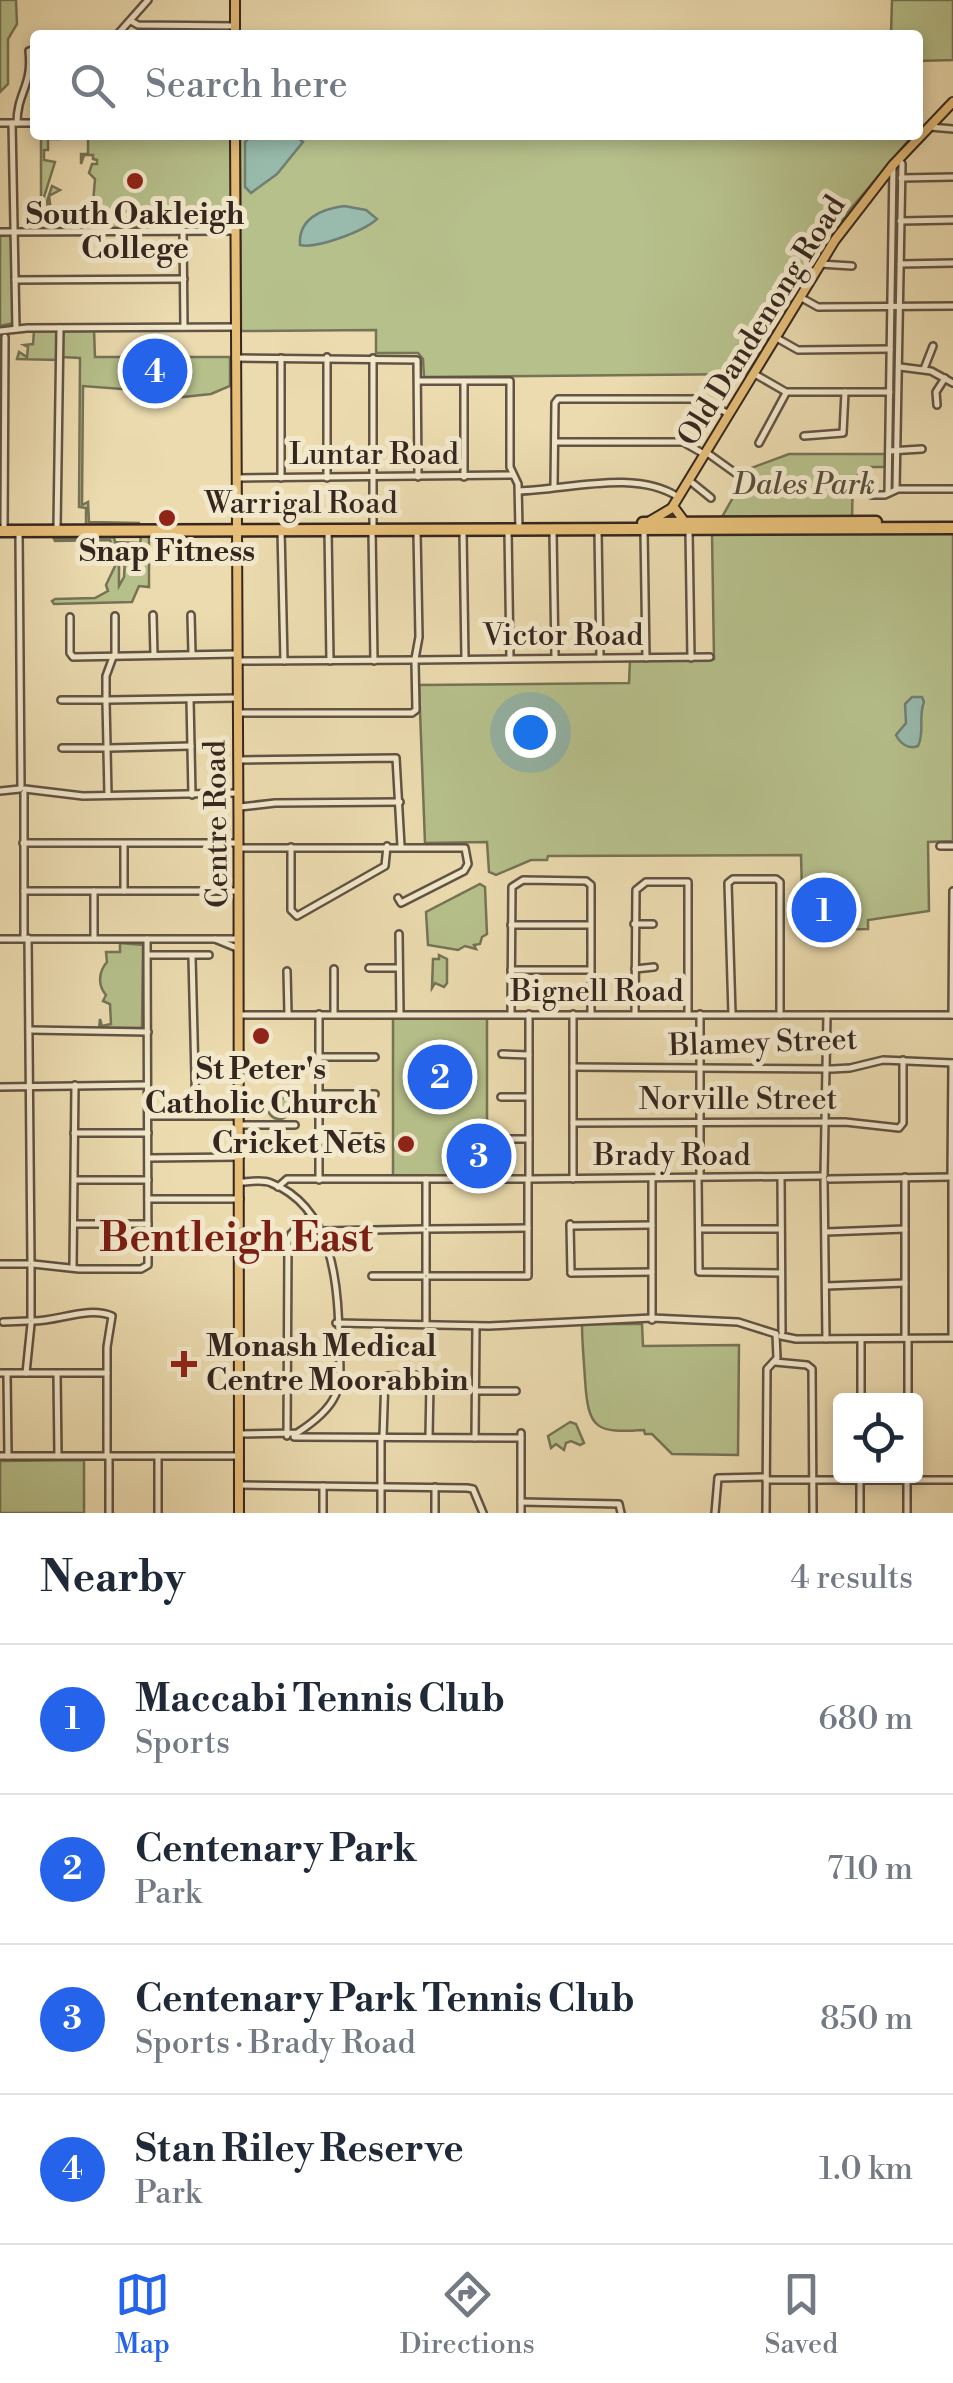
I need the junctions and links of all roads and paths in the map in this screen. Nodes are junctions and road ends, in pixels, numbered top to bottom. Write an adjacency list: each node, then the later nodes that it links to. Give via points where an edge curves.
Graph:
1 (148, 0): 3 (street)
2 (234, 0): 7 (main road)
3 (131, 21): 4 (street); 5 (street)
4 (192, 25): 6 (street); 7 (street)
5 (122, 30)
6 (192, 30)
7 (234, 30)
8 (30, 50): 10 (street)
9 (30, 80): 14 (street)
10 (30, 80)
11 (953, 102): 15 (main road, Old Dandenong Road)
12 (30, 122): 14 (street)
13 (0, 123): 14 (street)
14 (14, 123): 31 (street)
15 (927, 127): 16 (street); 17 (main road, Old Dandenong Road)
16 (953, 128)
17 (923, 131)
18 (235, 140): 29 (main road, Centre Road)
19 (915, 140): 20 (main road, Old Dandenong Road)
20 (896, 161): 21 (street); 22 (street); 24 (main road, Old Dandenong Road)
21 (893, 178): 22 (street); 25 (street)
22 (901, 178): 23 (street); 27 (street)
23 (953, 178)
24 (878, 182): 25 (street); 33 (main road, Old Dandenong Road)
25 (893, 189): 27 (street)
26 (953, 220): 27 (street)
27 (896, 221): 34 (street); 35 (street)
28 (183, 231): 29 (street); 31 (street); 37 (street)
29 (235, 231): 44 (main road, Centre Road)
30 (0, 232): 31 (street)
31 (14, 232): 38 (street)
32 (953, 263): 35 (street)
33 (820, 264): 36 (street); 39 (main road, Old Dandenong Road)
34 (892, 264): 35 (street); 40 (street)
35 (900, 264): 41 (street)
36 (852, 266)
37 (184, 279): 38 (street); 43 (street)
38 (15, 280): 46 (street)
39 (800, 297): 40 (street, via 818,307); 48 (main road, Old Dandenong Road)
40 (891, 306): 41 (street); 50 (street)
41 (899, 306): 42 (street); 50 (street)
42 (953, 306)
43 (184, 327): 44 (street); 45 (street)
44 (235, 327): 51 (main road, Centre Road)
45 (60, 328): 46 (street); 101 (street)
46 (15, 330): 47 (street)
47 (2, 334): 63 (street)
48 (775, 337): 50 (street, via 797,350); 58 (main road, Old Dandenong Road)
49 (934, 346): 57 (street)
50 (894, 349): 55 (street); 56 (street)
51 (235, 358): 52 (street); 82 (main road, Centre Road)
52 (281, 358): 53 (street); 83 (street)
53 (327, 358): 54 (street); 84 (street)
54 (373, 358): 60 (street, via 413,358); 85 (street)
55 (890, 368): 56 (street); 66 (street)
56 (898, 368): 57 (street); 67 (street)
57 (924, 369): 59 (street)
58 (753, 373): 64 (street); 69 (main road, Old Dandenong Road)
59 (945, 378): 62 (street); 68 (street)
60 (419, 382): 61 (street); 80 (street)
61 (464, 382): 78 (street, via 510,382); 81 (street)
62 (953, 383)
63 (2, 385): 70 (street)
64 (786, 392): 65 (street); 73 (street)
65 (845, 392): 66 (street); 71 (street, via 843,433)
66 (890, 392): 67 (street); 75 (street)
67 (898, 392): 76 (street)
68 (937, 405)
69 (729, 414): 72 (street, via 700,399 558,399); 77 (main road, Old Dandenong Road)
70 (2, 432): 86 (street)
71 (804, 436)
72 (554, 442): 77 (street, via 683,442); 88 (street)
73 (759, 443)
74 (922, 449): 76 (street)
75 (889, 451): 76 (street); 91 (street)
76 (897, 451): 91 (street)
77 (705, 453): 79 (street); 87 (main road, Old Dandenong Road)
78 (514, 475): 81 (street, Luntar Road); 90 (street)
79 (738, 476)
80 (418, 477): 81 (street, Luntar Road); 85 (street, Luntar Road)
81 (464, 477)
82 (235, 478): 83 (street, Luntar Road); 95 (main road, Centre Road)
83 (281, 478): 84 (street, Luntar Road)
84 (326, 478): 85 (street, Luntar Road)
85 (372, 478): 110 (street)
86 (2, 480): 113 (street)
87 (688, 480): 93 (street); 94 (main road, Old Dandenong Road)
88 (554, 486): 90 (street); 94 (street, via 655,484)
89 (953, 489): 91 (street)
90 (519, 491): 105 (street)
91 (893, 491): 92 (street)
92 (871, 495)
93 (711, 498)
94 (674, 504): 98 (main road, Old Dandenong Road); 99 (main road); 100 (main road)
95 (234, 506): 96 (main road, Centre Road); 104 (main road)
96 (234, 524): 103 (highway, Warrigal Road); 104 (highway, Warrigal Road); 114 (main road, Centre Road)
97 (953, 524): 99 (highway, Warrigal Road)
98 (668, 525): 99 (highway, Warrigal Road); 100 (highway, Warrigal Road)
99 (686, 525): 128 (street)
100 (645, 526): 102 (highway, Warrigal Road); 127 (street)
101 (60, 528): 103 (highway, Warrigal Road); 107 (highway, Warrigal Road)
102 (600, 528): 106 (highway, Warrigal Road); 126 (street)
103 (218, 529): 114 (main road)
104 (254, 529): 108 (highway, Warrigal Road); 114 (main road)
105 (513, 529): 106 (highway, Warrigal Road); 112 (highway, Warrigal Road); 124 (street)
106 (553, 529): 125 (street)
107 (18, 530): 113 (highway, Warrigal Road); 144 (street)
108 (282, 530): 109 (highway, Warrigal Road); 132 (street)
109 (328, 530): 110 (highway, Warrigal Road); 130 (street)
110 (372, 530): 111 (highway, Warrigal Road); 133 (street)
111 (417, 530): 112 (highway, Warrigal Road); 131 (street)
112 (463, 530): 129 (street)
113 (2, 531)
114 (234, 548): 123 (main road, Centre Road)
115 (191, 615): 120 (street)
116 (114, 616): 121 (street)
117 (153, 616): 119 (street)
118 (70, 617): 121 (street, Victor Road, via 71,656)
119 (154, 654): 120 (street, Victor Road); 121 (street, Victor Road)
120 (192, 654): 123 (street, Victor Road)
121 (114, 655): 137 (street)
122 (710, 657): 128 (street, Victor Road)
123 (237, 658): 132 (street, Victor Road); 135 (main road, Centre Road)
124 (510, 658): 125 (street, Victor Road); 129 (street, Victor Road)
125 (555, 658): 126 (street, Victor Road)
126 (600, 658): 127 (street, Victor Road)
127 (646, 658): 128 (street, Victor Road)
128 (691, 658)
129 (465, 659): 131 (street, Victor Road)
130 (330, 660): 132 (street, Victor Road); 133 (street, Victor Road)
131 (415, 660): 133 (street, Victor Road); 138 (street, via 412,712)
132 (284, 661)
133 (374, 661)
134 (190, 698): 135 (street); 137 (street); 139 (street)
135 (237, 698): 138 (main road, Centre Road)
136 (61, 700): 137 (street)
137 (106, 700): 141 (street)
138 (238, 714): 142 (main road, Centre Road)
139 (191, 746): 141 (street); 146 (street)
140 (62, 748): 141 (street)
141 (107, 748): 147 (street)
142 (239, 760): 145 (main road, Centre Road); 148 (street, via 395,760)
143 (0, 791): 144 (street)
144 (22, 791): 147 (street); 150 (street)
145 (240, 794): 146 (street); 149 (main road, Centre Road)
146 (192, 795): 147 (street)
147 (108, 796)
148 (400, 802): 149 (street); 154 (street)
149 (240, 807): 152 (main road, Centre Road)
150 (23, 843): 151 (street); 156 (street)
151 (124, 843): 152 (street); 158 (street)
152 (240, 846): 155 (street); 159 (main road, Centre Road)
153 (386, 846): 154 (street); 155 (street); 155 (street, via 386,866 297,916 290,910)
154 (400, 846): 161 (street, via 464,848 468,864)
155 (291, 847)
156 (24, 890): 157 (street); 168 (street)
157 (94, 891): 158 (street); 169 (street)
158 (124, 891): 159 (street)
159 (240, 891): 171 (main road, Centre Road)
160 (953, 891): 198 (street)
161 (401, 903)
162 (634, 924): 163 (street); 179 (street); 193 (street, via 640,885 688,882)
163 (653, 924)
164 (511, 926): 165 (street); 165 (street, via 511,891 524,880 589,882); 180 (street)
165 (590, 926): 181 (street)
166 (400, 934): 177 (street)
167 (0, 938): 168 (street)
168 (27, 938): 169 (street); 199 (street)
169 (94, 938): 170 (street)
170 (147, 938): 171 (street); 172 (street)
171 (240, 944): 183 (main road, Centre Road)
172 (147, 954): 174 (street); 200 (street)
173 (210, 955): 174 (street)
174 (192, 957): 219 (street)
175 (654, 967): 179 (street)
176 (370, 968): 177 (street)
177 (399, 968): 187 (street)
178 (334, 969): 186 (street)
179 (634, 969): 192 (street)
180 (511, 970): 181 (street); 188 (street)
181 (590, 970): 191 (street)
182 (288, 971): 184 (street)
183 (241, 1014): 184 (street, Bignell Road); 220 (main road, Centre Road)
184 (288, 1014): 185 (street, Bignell Road)
185 (319, 1014): 186 (street, Bignell Road); 203 (street)
186 (334, 1014): 187 (street, Bignell Road)
187 (400, 1014): 188 (street, Bignell Road)
188 (510, 1014): 189 (street, Bignell Road)
189 (530, 1014): 190 (street, Bignell Road); 202 (street)
190 (574, 1014): 191 (street, Bignell Road); 207 (street)
191 (590, 1014): 192 (street, Bignell Road)
192 (635, 1014): 193 (street, Bignell Road)
193 (688, 1014): 194 (street, Bignell Road)
194 (700, 1014): 195 (street, Bignell Road); 208 (street)
195 (732, 1014): 196 (street, Bignell Road); 196 (street, via 728,883 776,879)
196 (780, 1014): 197 (street, Bignell Road)
197 (826, 1014): 198 (street, Bignell Road); 209 (street)
198 (953, 1015)
199 (30, 1030): 200 (street); 213 (street)
200 (148, 1032): 211 (street)
201 (502, 1054): 202 (street)
202 (530, 1055): 216 (street)
203 (319, 1057): 204 (street); 214 (street)
204 (375, 1057)
205 (903, 1060): 206 (street, Blamey Street); 209 (street, Blamey Street); 222 (street, Norville Street, via 902,1127)
206 (952, 1062): 235 (street)
207 (573, 1067): 208 (street, Blamey Street); 223 (street)
208 (700, 1068): 209 (street, Blamey Street); 221 (street)
209 (826, 1069): 222 (street)
210 (74, 1085): 211 (street); 213 (street); 225 (street)
211 (148, 1085): 218 (street)
212 (0, 1087): 213 (street)
213 (30, 1087): 263 (street)
214 (319, 1094): 215 (street); 227 (street)
215 (375, 1094)
216 (529, 1096): 217 (street); 229 (street)
217 (502, 1097)
218 (148, 1116): 219 (street); 226 (street)
219 (196, 1116): 220 (street)
220 (241, 1120): 224 (street); 232 (main road, Centre Road)
221 (700, 1122): 222 (street, Norville Street); 223 (street, Norville Street); 237 (street)
222 (826, 1122): 234 (street)
223 (574, 1123): 240 (street)
224 (295, 1125)
225 (74, 1133): 226 (street); 241 (street)
226 (148, 1133): 231 (street)
227 (319, 1137): 228 (street); 243 (street)
228 (378, 1137)
229 (529, 1138): 230 (street); 239 (street)
230 (502, 1139)
231 (148, 1158): 232 (street); 242 (street)
232 (240, 1158): 245 (main road, Centre Road)
233 (782, 1177): 234 (street, Brady Road); 237 (street, Brady Road); 256 (street)
234 (826, 1177): 238 (street, Brady Road); 259 (street)
235 (952, 1177): 238 (street, Brady Road); 281 (street)
236 (652, 1178): 237 (street, Brady Road); 240 (street, Brady Road); 252 (street)
237 (699, 1178): 255 (street)
238 (905, 1178): 257 (street)
239 (529, 1179): 240 (street, Brady Road); 244 (street, Brady Road); 253 (street)
240 (573, 1179)
241 (75, 1180): 242 (street); 250 (street)
242 (148, 1180): 247 (street)
243 (319, 1180): 244 (street, Brady Road); 246 (street, Brady Road, via 284,1180)
244 (426, 1180): 254 (street)
245 (241, 1182): 246 (street); 248 (main road, Centre Road)
246 (281, 1188): 249 (street)
247 (148, 1199): 248 (street); 251 (street)
248 (241, 1199): 260 (main road, Centre Road)
249 (308, 1218): 258 (street); 293 (street, via 288,1242)
250 (74, 1224): 251 (street); 264 (street)
251 (148, 1224): 261 (street)
252 (652, 1225): 265 (street); 265 (street, via 570,1225 570,1274)
253 (528, 1228): 254 (street); 268 (street, via 528,1276)
254 (426, 1229): 258 (street); 268 (street)
255 (698, 1229): 256 (street); 266 (street, via 700,1272)
256 (781, 1229): 266 (street)
257 (905, 1229): 259 (street); 269 (street)
258 (321, 1231): 274 (street)
259 (826, 1232): 270 (street)
260 (240, 1243): 261 (street); 292 (main road, Centre Road)
261 (148, 1244): 264 (street, via 144,1268)
262 (0, 1264): 263 (street)
263 (31, 1264): 264 (street); 272 (street)
264 (74, 1267)
265 (652, 1272): 271 (street)
266 (781, 1273): 277 (street)
267 (372, 1276): 268 (street)
268 (426, 1276): 275 (street)
269 (905, 1283): 270 (street); 280 (street)
270 (826, 1286): 278 (street)
271 (652, 1319): 276 (street); 277 (street, via 738,1322)
272 (31, 1321): 273 (street); 283 (street, via 110,1314); 285 (street)
273 (3, 1322)
274 (338, 1324): 275 (street); 291 (street, via 335,1391)
275 (426, 1325): 276 (street)
276 (476, 1326): 287 (street)
277 (779, 1333): 278 (street); 282 (street)
278 (826, 1338): 279 (street)
279 (861, 1338): 280 (street); 289 (street)
280 (906, 1338): 281 (street); 290 (street)
281 (952, 1338)
282 (774, 1362): 302 (street, via 766,1370); 305 (street, via 808,1365)
283 (107, 1372): 286 (street); 299 (street)
284 (4, 1373): 285 (street); 297 (street)
285 (26, 1373): 286 (street)
286 (57, 1373): 298 (street)
287 (476, 1392): 288 (street); 296 (street)
288 (516, 1392)
289 (861, 1393)
290 (908, 1393)
291 (302, 1433): 293 (street); 294 (street)
292 (240, 1434): 293 (street); 301 (main road, Centre Road)
293 (288, 1434)
294 (382, 1437): 295 (street); 295 (street, via 387,1375 428,1376); 311 (street)
295 (429, 1437): 296 (street)
296 (475, 1438): 313 (street, via 521,1435)
297 (4, 1456): 298 (street)
298 (58, 1456): 299 (street)
299 (108, 1456): 300 (street); 315 (street)
300 (158, 1456): 301 (street); 316 (street)
301 (240, 1456): 309 (main road, Centre Road)
302 (766, 1478): 305 (street); 325 (street, via 717,1478); 326 (street)
303 (833, 1479): 305 (street)
304 (923, 1479): 306 (street)
305 (813, 1480): 327 (street)
306 (953, 1480)
307 (860, 1483): 328 (street)
308 (907, 1483): 329 (street)
309 (240, 1485): 310 (street); 317 (main road, Centre Road)
310 (323, 1486): 311 (street); 318 (street)
311 (381, 1486): 312 (street); 319 (street)
312 (435, 1487): 320 (street); 321 (street, via 473,1489)
313 (521, 1503): 314 (street); 322 (street)
314 (564, 1504): 323 (street); 324 (street, via 619,1504)
315 (109, 1513)
316 (158, 1513)
317 (239, 1513)
318 (323, 1513)
319 (381, 1513)
320 (435, 1513)
321 (483, 1513)
322 (521, 1513)
323 (564, 1513)
324 (621, 1513)
325 (716, 1513)
326 (766, 1513)
327 (813, 1513)
328 (860, 1513)
329 (907, 1513)

